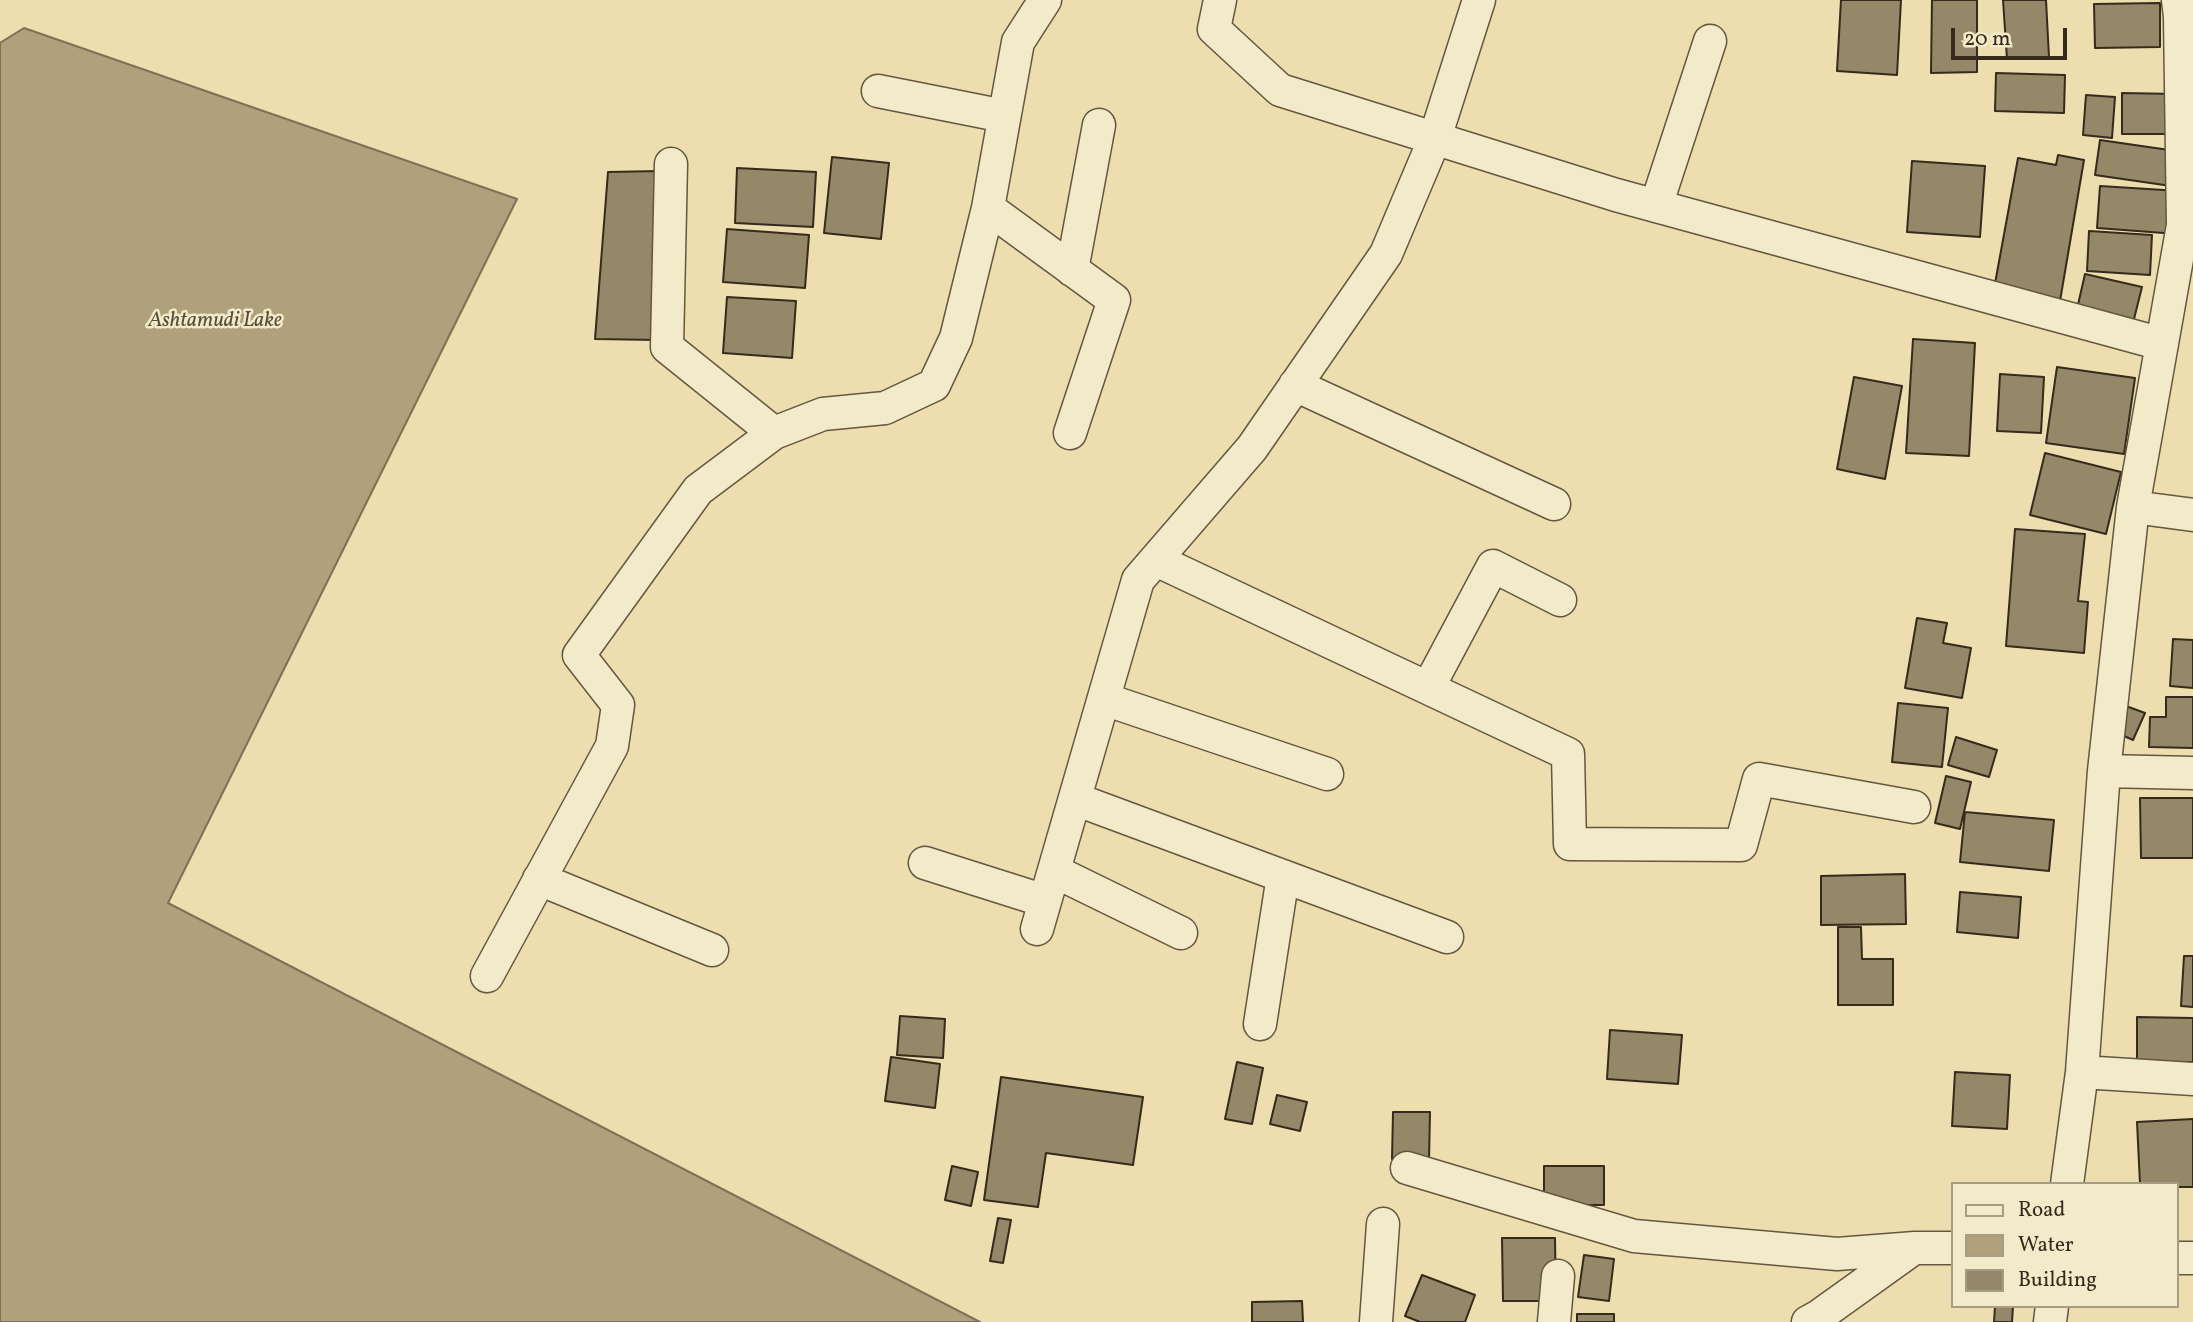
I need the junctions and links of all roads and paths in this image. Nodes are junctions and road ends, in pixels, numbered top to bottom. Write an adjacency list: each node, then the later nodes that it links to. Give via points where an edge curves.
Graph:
1 (1045, 0): 7 (street, via 1018,42)
2 (1220, 0): 9 (street, via 1214,29 1280,90)
3 (1479, 0): 9 (street)
4 (2178, 0): 14 (street)
5 (1710, 41): 11 (street)
6 (878, 92): 7 (street)
7 (1004, 116): 12 (street)
8 (1099, 125): 13 (street)
9 (1434, 138): 11 (street); 16 (street, via 1386,254)
10 (671, 164): 17 (street, via 667,347)
11 (1656, 206): 15 (street)
12 (988, 208): 13 (street); 17 (street, via 956,338 934,385 885,408 823,414)
13 (1072, 270): 18 (street, via 1114,300)
14 (2182, 293): 15 (street)
15 (2162, 344): 20 (street)
16 (1295, 385): 19 (street); 22 (street, via 1252,448)
17 (774, 433): 34 (street, via 698,490 579,655 618,705 612,746)
18 (1070, 433)
19 (1553, 504)
20 (2133, 507): 21 (street); 26 (street)
21 (2193, 515)
22 (1156, 559): 24 (street); 25 (street, via 1138,580)
23 (1560, 600): 24 (street, via 1493,566)
24 (1428, 688): 30 (street, via 1568,754 1570,844 1741,845 1759,779)
25 (1104, 699): 28 (street); 29 (street)
26 (2104, 771): 27 (street); 40 (street)
27 (2193, 773)
28 (1327, 774)
29 (1075, 799): 32 (street); 33 (street)
30 (1914, 807)
31 (925, 863): 32 (street, via 1041,915)
32 (1054, 871): 35 (street)
33 (1283, 876): 36 (street); 39 (street)
34 (539, 879): 37 (street); 38 (street)
35 (1181, 933)
36 (1447, 937)
37 (712, 950)
38 (487, 976)
39 (1260, 1024)
40 (2082, 1072): 41 (street); 43 (street)
41 (2193, 1079)
42 (1408, 1168): 45 (street, via 1634,1237 1837,1254)
43 (2067, 1182)
44 (1383, 1224): 48 (street)
45 (1915, 1248): 46 (street); 50 (street)
46 (1952, 1248)
47 (1558, 1276): 49 (street)
48 (1376, 1322)
49 (1555, 1322)
50 (1808, 1322)

